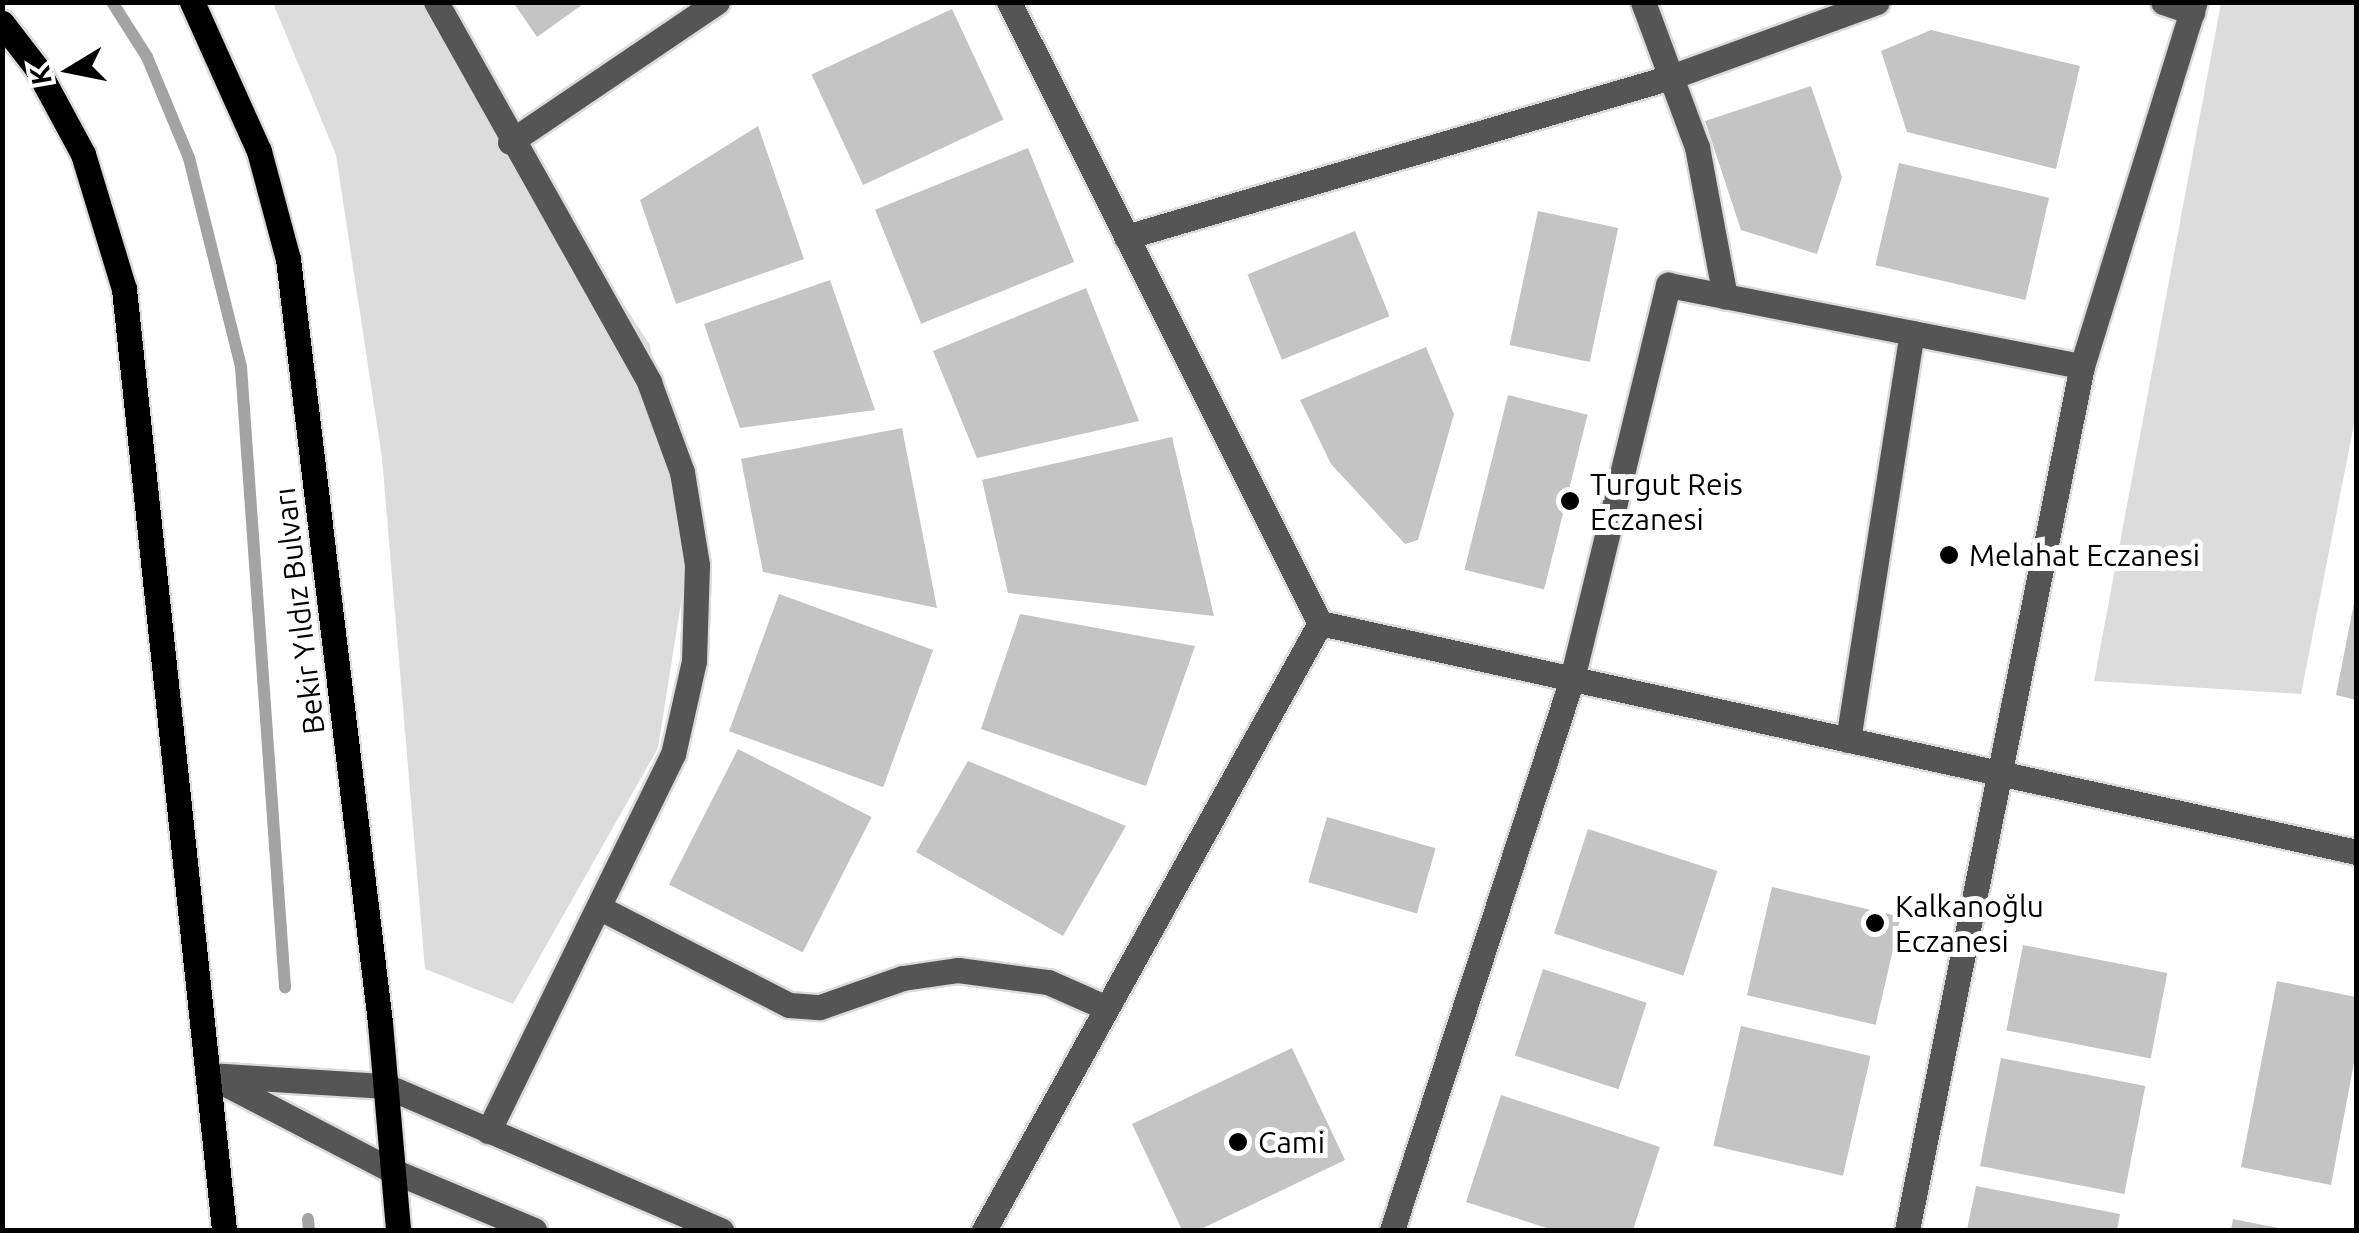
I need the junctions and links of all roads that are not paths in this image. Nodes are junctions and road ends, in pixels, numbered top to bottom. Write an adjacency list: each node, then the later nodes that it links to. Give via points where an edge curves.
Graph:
1 (192, 2): 24 (main road, Bekir Yıldız Bulvarı, via 259,151 288,259)
2 (436, 2): 11 (street)
3 (717, 2): 11 (street)
4 (1009, 2): 12 (street)
5 (1643, 2): 10 (street)
6 (1877, 2): 10 (street)
7 (2163, 2): 8 (street)
8 (2194, 7): 15 (street)
9 (2, 23): 23 (main road, via 36,67 83,154 124,288)
10 (1671, 77): 12 (street); 13 (street, via 1697,147)
11 (510, 142): 21 (street, via 649,382 682,472 693,534 698,613 686,708 655,798)
12 (1126, 237): 16 (street)
13 (1726, 296): 14 (street); 17 (street, via 1668,284)
14 (1912, 333): 15 (street); 18 (street)
15 (2082, 366): 19 (street)
16 (1320, 623): 17 (street); 22 (street)
17 (1572, 679): 18 (street); 32 (street)
18 (1848, 740): 19 (street)
19 (1995, 772): 20 (street); 33 (street)
20 (2356, 852)
21 (600, 908): 22 (street, via 789,1005 820,1007 903,978 958,970 1033,978); 25 (street)
22 (1107, 1008): 31 (street)
23 (209, 1075): 24 (street); 26 (street); 28 (main road)
24 (386, 1086): 25 (street); 26 (main road, Bekir Yıldız Bulvarı)
25 (488, 1131): 30 (street)
26 (392, 1171): 27 (street); 29 (main road, Bekir Yıldız Bulvarı)
27 (521, 1228)
28 (224, 1230)
29 (398, 1230)
30 (721, 1230)
31 (984, 1230)
32 (1392, 1230)
33 (1907, 1230)

